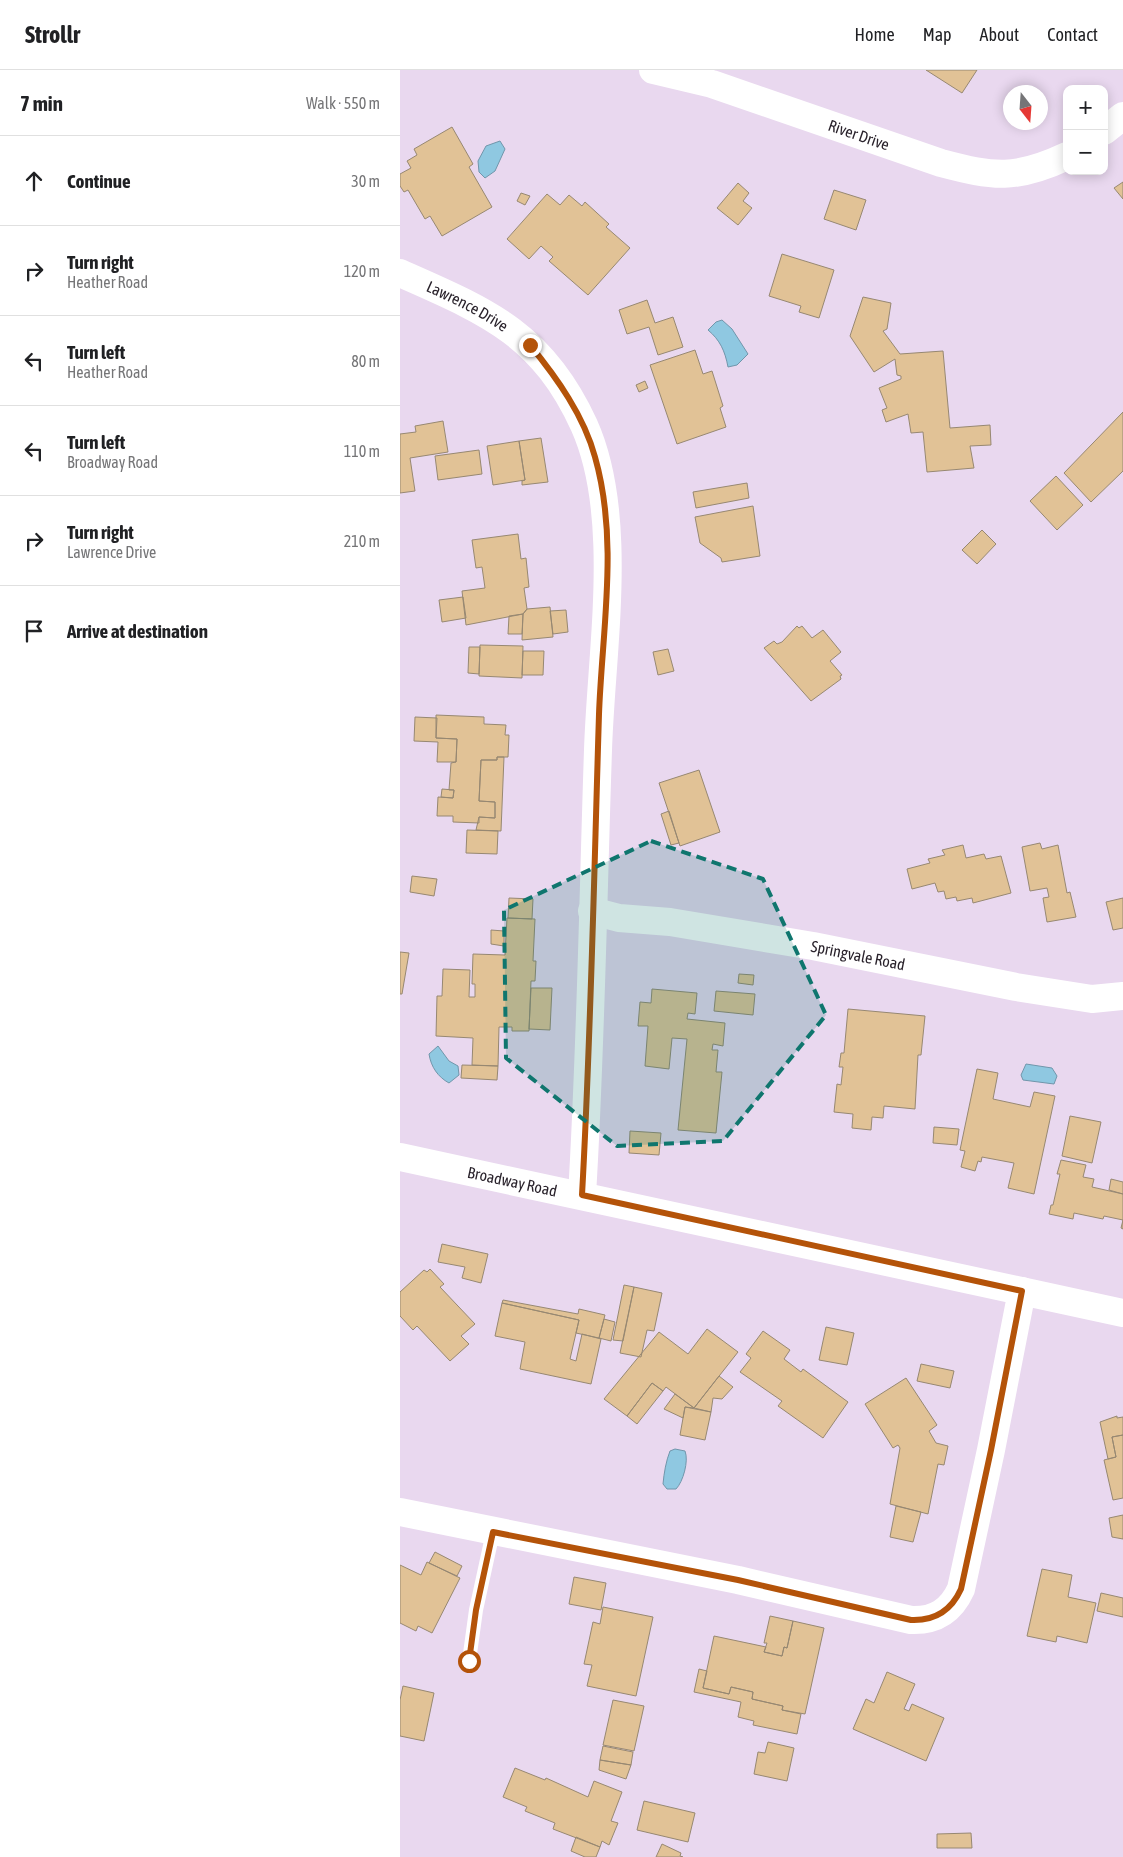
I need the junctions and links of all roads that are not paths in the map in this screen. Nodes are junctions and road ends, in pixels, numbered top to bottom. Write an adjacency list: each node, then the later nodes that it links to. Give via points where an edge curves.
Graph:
1 (653, 70): 4 (street, River Drive, via 712,84 977,173 1023,173)
2 (1123, 116): 3 (street)
3 (1106, 130)
4 (1063, 158)
5 (400, 273): 6 (street, Lawrence Drive, via 475,306 530,345 560,385 583,424 596,458 606,516 606,611 599,701)
6 (592, 912): 7 (street, Springvale Road, via 813,946 1092,1000); 9 (street, Lawrence Drive)
7 (1123, 996)
8 (400, 1157): 9 (street, Broadway Road)
9 (582, 1195): 10 (street, Broadway Road)
10 (1022, 1291): 11 (street, Broadway Road); 13 (street, via 961,1589 955,1602 940,1615 911,1620 738,1580)
11 (1123, 1313)
12 (400, 1512): 13 (street)
13 (493, 1532): 14 (lane)
14 (469, 1661)

